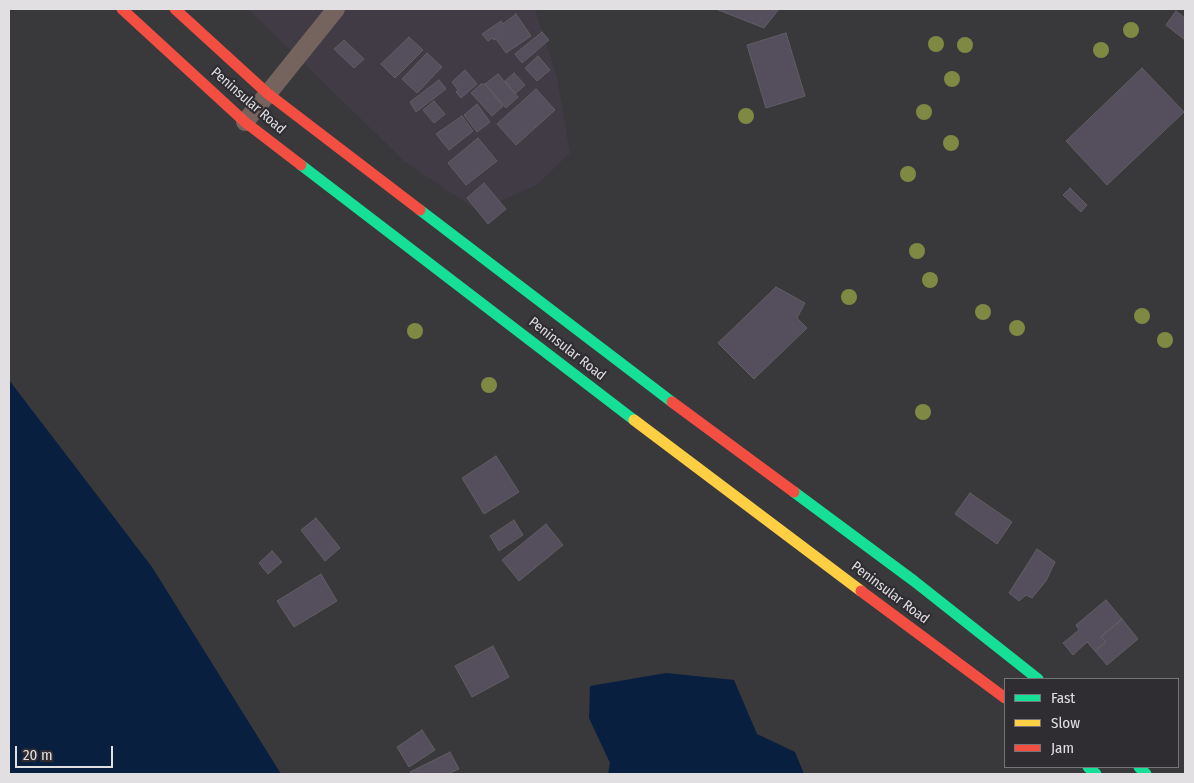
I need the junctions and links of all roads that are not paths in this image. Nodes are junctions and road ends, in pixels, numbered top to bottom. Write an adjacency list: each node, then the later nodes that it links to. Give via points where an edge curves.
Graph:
1 (122, 9): 5 (main road, Peninsular Road)
2 (175, 9): 4 (main road, Peninsular Road)
3 (336, 9): 4 (lane)
4 (267, 93): 5 (lane); 6 (main road, Peninsular Road, via 643,381 914,581)
5 (245, 122): 7 (main road, Peninsular Road, via 651,433)
6 (1037, 678)
7 (1004, 697)

